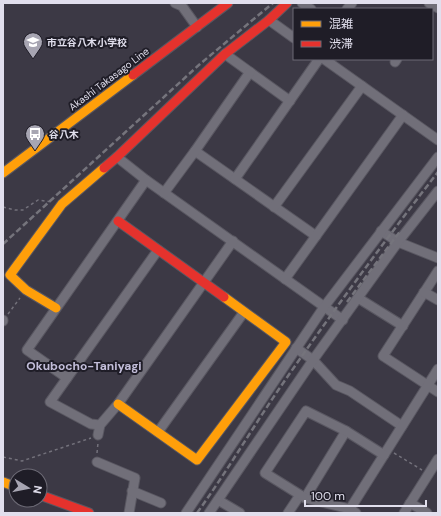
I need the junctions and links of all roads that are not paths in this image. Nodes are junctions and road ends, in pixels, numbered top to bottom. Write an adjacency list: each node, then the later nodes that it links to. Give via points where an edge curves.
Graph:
1 (175, 3): 5 (street, via 182,6)
2 (228, 3): 5 (street, Akashi Takasago Line)
3 (287, 3): 4 (street)
4 (269, 20): 6 (street); 7 (street)
5 (197, 27): 18 (street, Akashi Takasago Line)
6 (293, 37)
7 (225, 54): 10 (street); 16 (street)
8 (318, 60): 12 (street)
9 (325, 60): 11 (street)
10 (250, 72): 12 (street); 15 (street)
11 (362, 86): 13 (street); 23 (street)
12 (290, 101): 20 (street)
13 (403, 115): 14 (street); 26 (street)
14 (438, 140)
15 (195, 152): 20 (street); 22 (street)
16 (117, 157): 19 (street); 38 (street, via 62,204 10,275 26,290)
17 (438, 157): 25 (street)
18 (3, 172)
19 (146, 180): 22 (street); 24 (street)
20 (235, 180): 23 (street)
21 (438, 191): 28 (street)
22 (164, 193): 27 (street)
23 (274, 207): 26 (street)
24 (118, 221): 29 (street); 38 (street)
25 (381, 231): 28 (street); 37 (street)
26 (316, 236): 32 (street)
27 (233, 241): 32 (street); 33 (street)
28 (398, 242): 30 (street); 35 (street)
29 (158, 250): 33 (street); 45 (street)
30 (438, 258)
31 (438, 270): 34 (street)
32 (285, 278): 37 (street)
33 (203, 282): 39 (street); 48 (street)
34 (424, 292): 36 (street); 41 (street)
35 (358, 298): 40 (street); 41 (street)
36 (438, 300)
37 (324, 307): 40 (street); 42 (street)
38 (56, 308): 45 (street, via 27,350)
39 (244, 312): 52 (street); 52 (street, via 286,342 197,460)
40 (343, 320): 43 (street)
41 (403, 326): 46 (street, via 383,356)
42 (296, 348): 43 (street); 66 (street)
43 (313, 360): 50 (street, via 336,385 350,391); 60 (street)
44 (438, 369): 46 (street)
45 (67, 378): 49 (street, via 50,402 91,424)
46 (428, 386): 47 (street); 50 (street)
47 (438, 392)
48 (118, 404): 49 (street); 52 (street)
49 (100, 426): 53 (street)
50 (402, 426): 54 (street)
51 (346, 431): 54 (street); 58 (street); 58 (street, via 306,411 265,473)
52 (158, 432)
53 (98, 436)
54 (386, 452): 63 (street)
55 (438, 459): 62 (street)
56 (97, 462): 57 (street, via 135,478)
57 (132, 491): 61 (street); 65 (street)
58 (302, 496): 63 (street); 69 (street)
59 (48, 498): 64 (street)
60 (218, 500): 67 (street); 68 (street)
61 (161, 503)
62 (410, 503): 70 (street); 71 (street)
63 (353, 511)
64 (89, 513)
65 (129, 513)
66 (186, 513)
67 (209, 513)
68 (240, 513)
69 (288, 513)
70 (404, 513)
71 (427, 513)

